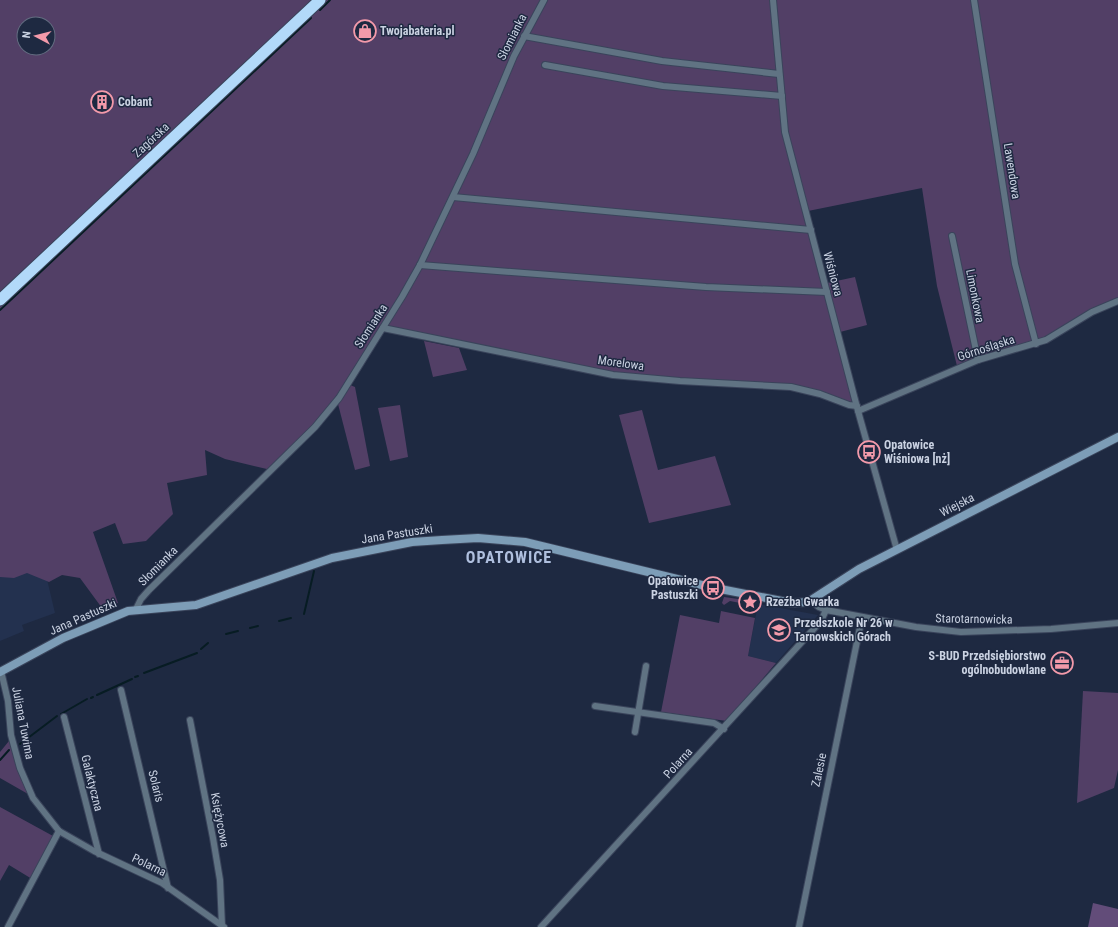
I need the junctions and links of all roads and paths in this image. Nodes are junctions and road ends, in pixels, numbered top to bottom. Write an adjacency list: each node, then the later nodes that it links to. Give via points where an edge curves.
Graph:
1 (320, 0): 14 (highway, Zagórska)
2 (544, 0): 5 (street, Słomianka)
3 (773, 0): 7 (street, Wiśniowa)
4 (974, 0): 17 (street, Lawendowa, via 1015,264)
5 (524, 36): 7 (street, via 662,61); 9 (street, Słomianka)
6 (545, 65): 8 (street, via 663,86)
7 (779, 74): 8 (street, Wiśniowa)
8 (782, 96): 10 (street, Wiśniowa, via 785,132)
9 (453, 197): 10 (street); 12 (street, Słomianka)
10 (811, 230): 13 (street, Wiśniowa)
11 (952, 236): 18 (street, Limonkowa)
12 (420, 265): 13 (street, via 706,287); 16 (street, Słomianka)
13 (827, 292): 19 (street, Wiśniowa)
14 (0, 300)
15 (1118, 301): 17 (street, Górnośląska, via 1092,312)
16 (383, 328): 19 (street, Morelowa, via 613,375 791,387 820,394); 23 (street, Słomianka, via 328,413 141,598)
17 (1036, 344): 18 (street, Górnośląska)
18 (978, 360): 19 (street, Górnośląska)
19 (857, 408): 21 (street, Wiśniowa)
20 (1118, 437): 21 (street, Wiejska, via 1043,473)
21 (897, 550): 22 (street, Wiejska, via 844,577)
22 (811, 601): 23 (street, Jana Pastuszki, via 797,603 776,600 710,587 548,546 501,538 478,538 412,542 370,550 311,564 209,602 182,607); 24 (street, Starotarnowicka)
23 (136, 609): 28 (street, Jana Pastuszki, via 64,638)
24 (826, 610): 25 (street, Starotarnowicka); 34 (street, Polarna, via 822,621)
25 (862, 617): 26 (street, Starotarnowicka, via 961,632 1051,629); 42 (street, Zalesie)
26 (1118, 623)
27 (646, 666): 31 (street)
28 (0, 670): 36 (street, Juliana Tuwima, via 8,701 11,735 20,768 33,798)
29 (121, 690): 38 (street, Solaris)
30 (595, 706): 31 (street)
31 (639, 712): 34 (street, via 714,723); 35 (street)
32 (64, 717): 37 (street, Galaktyczna)
33 (190, 720): 39 (street, Księżycowa, via 220,880)
34 (724, 729): 41 (street, Polarna)
35 (635, 732)
36 (59, 831): 37 (street, Polarna); 40 (street)
37 (100, 854): 38 (street, Polarna)
38 (168, 888): 39 (street, Polarna)
39 (223, 926)
40 (8, 927)
41 (540, 927)
42 (799, 927)

